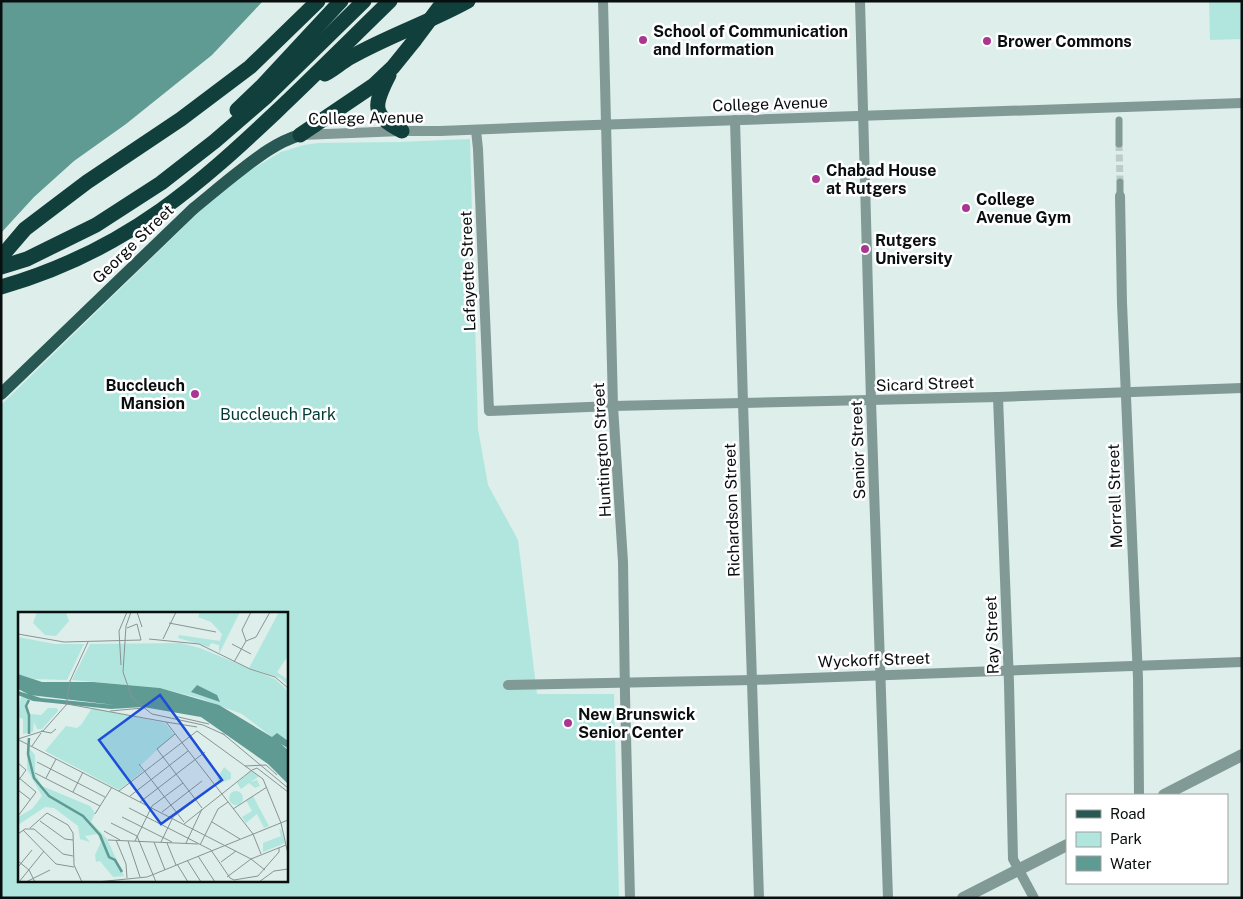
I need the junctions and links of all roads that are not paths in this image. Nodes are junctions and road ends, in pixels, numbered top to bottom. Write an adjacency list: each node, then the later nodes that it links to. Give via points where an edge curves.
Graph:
1 (310, 1): 10 (highway)
2 (318, 1): 10 (highway)
3 (341, 1): 23 (highway, via 261,87)
4 (364, 1): 23 (highway, via 267,96)
5 (390, 1): 12 (highway)
6 (444, 1): 11 (highway, bridge)
7 (468, 1): 12 (highway, via 349,58)
8 (603, 1): 17 (street, Huntington Street)
9 (860, 1): 14 (street, Senior Street)
10 (250, 67): 25 (highway, via 25,229)
11 (393, 67): 19 (highway, via 377,103 382,118); 20 (highway, via 374,85)
12 (291, 98): 27 (highway, via 208,173 161,210 53,269)
13 (1242, 103): 14 (street, College Avenue)
14 (863, 116): 15 (street, College Avenue); 32 (street, Senior Street)
15 (736, 120): 17 (street, College Avenue); 33 (street, Richardson Street)
16 (1119, 120): 21 (street)
17 (606, 125): 18 (street, College Avenue); 34 (street, Huntington Street)
18 (476, 130): 19 (street, College Avenue); 35 (street, Lafayette Street)
19 (402, 131): 20 (street, College Avenue)
20 (300, 134): 30 (main road, George Street, via 270,148 217,188)
21 (1119, 144)
22 (1120, 182): 24 (street)
23 (161, 183): 26 (highway, via 68,239 27,259)
24 (1120, 196): 29 (street, Morrell Street)
25 (1, 257)
26 (1, 267)
27 (1, 287)
28 (1242, 388): 29 (street, Sicard Street)
29 (1126, 393): 31 (street, Sicard Street); 37 (street, Morrell Street)
30 (1, 394)
31 (998, 398): 32 (street, Sicard Street); 38 (street, Ray Street)
32 (871, 401): 33 (street, Sicard Street); 39 (street, Senior Street)
33 (743, 404): 34 (street, Sicard Street); 40 (street, Richardson Street)
34 (613, 406): 35 (street, Sicard Street); 41 (street, Huntington Street, via 623,562)
35 (489, 411)
36 (1242, 662): 37 (street, Wyckoff Street)
37 (1137, 667): 38 (street, Wyckoff Street); 44 (street, Morrell Street)
38 (1008, 670): 39 (street, Wyckoff Street); 47 (street, Ray Street, via 1013,859)
39 (880, 675): 40 (street, Wyckoff Street); 50 (street, Senior Street)
40 (753, 680): 41 (street, Wyckoff Street); 49 (street, Richardson Street)
41 (624, 683): 42 (street, Wyckoff Street); 48 (street, Huntington Street)
42 (508, 685)
43 (1242, 755): 45 (street)
44 (1139, 794)
45 (1166, 794)
46 (1066, 846): 47 (street)
47 (1019, 869): 51 (street); 52 (street, Ray Street)
48 (630, 898)
49 (759, 898)
50 (888, 898)
51 (963, 898)
52 (1034, 898)

